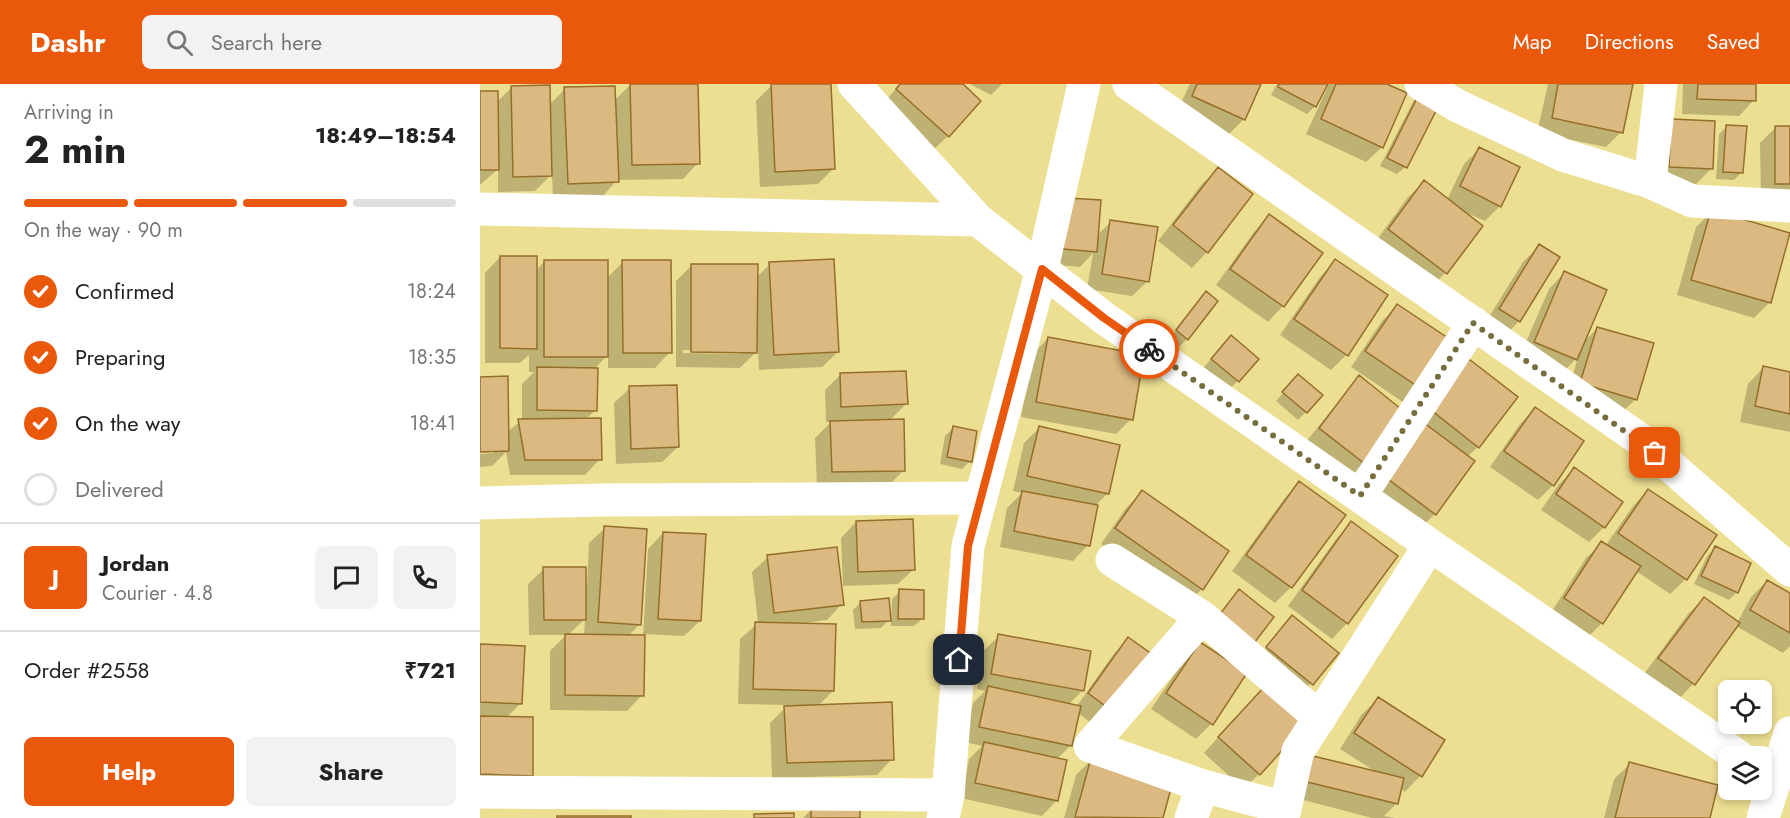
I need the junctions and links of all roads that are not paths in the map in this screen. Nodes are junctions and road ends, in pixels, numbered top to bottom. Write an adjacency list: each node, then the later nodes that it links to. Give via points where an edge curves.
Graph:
1 (854, 84): 10 (street)
2 (1084, 84): 11 (street)
3 (1129, 84): 12 (street)
4 (1421, 84): 6 (street)
5 (1661, 84): 7 (street)
6 (1458, 95): 7 (street, via 1563,156)
7 (1650, 182): 8 (street, via 1692,201)
8 (1790, 206)
9 (480, 209): 10 (street)
10 (978, 220): 11 (street)
11 (1042, 269): 13 (street, via 1104,318); 14 (street)
12 (1473, 323): 13 (street); 18 (street, via 1638,438)
13 (1360, 496): 16 (street)
14 (981, 498): 15 (street); 26 (street, via 968,546)
15 (480, 503)
16 (1430, 545): 20 (street); 22 (street)
17 (1112, 560): 19 (street)
18 (1790, 570)
19 (1202, 617): 20 (street); 24 (street, via 1089,746)
20 (1320, 718): 27 (street, via 1298,751)
21 (1790, 733): 23 (street)
22 (1723, 746)
23 (1775, 783): 29 (street)
24 (1203, 786): 27 (street); 28 (street)
25 (480, 792): 26 (street)
26 (946, 807)
27 (1284, 813)
28 (1191, 818)
29 (1763, 818)

